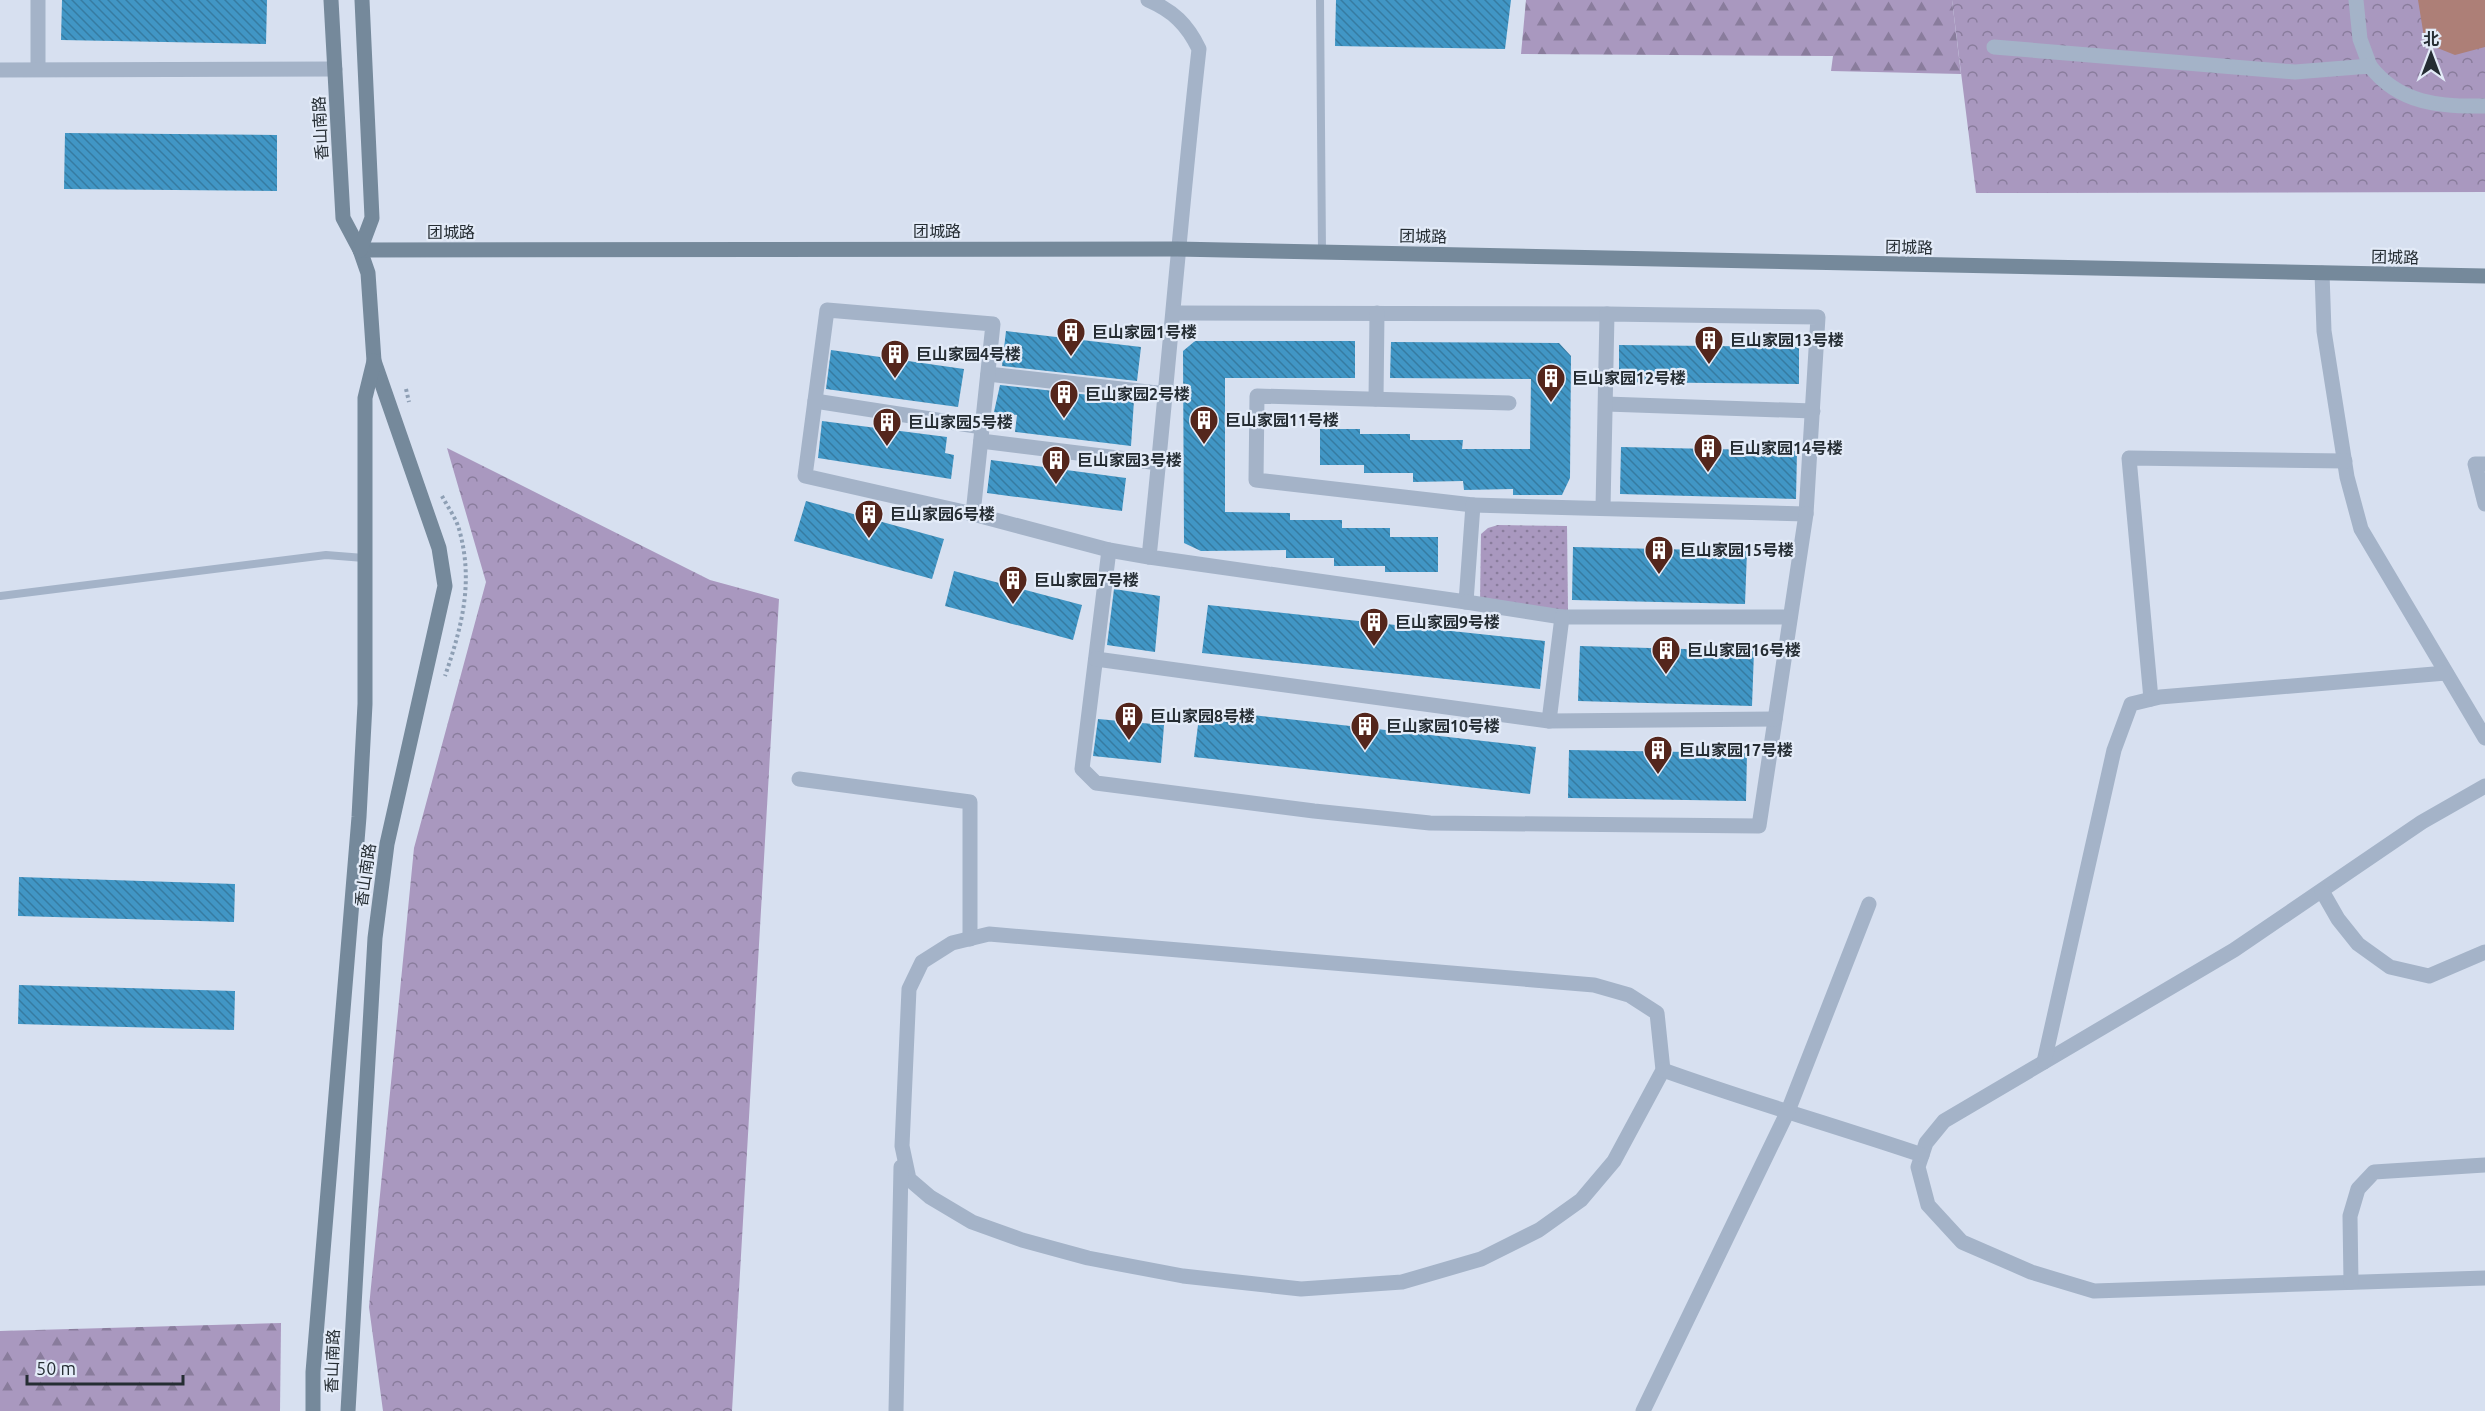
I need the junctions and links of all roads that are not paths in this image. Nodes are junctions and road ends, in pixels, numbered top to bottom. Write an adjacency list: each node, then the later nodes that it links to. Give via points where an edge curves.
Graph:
1 (38, 0): 9 (street)
2 (331, 0): 10 (street, 香山南路)
3 (362, 0): 14 (street, via 372,218)
4 (1148, 0): 13 (street, via 1168,8 1189,28 1199,49)
5 (1320, 0): 15 (lane)
6 (2356, 0): 8 (street, via 2360,39)
7 (1994, 47): 8 (street, via 2295,72)
8 (2370, 66): 12 (street, via 2383,83 2420,101)
9 (38, 69): 10 (street); 11 (street)
10 (335, 69): 14 (street, 香山南路, via 343,218)
11 (0, 70)
12 (2485, 105)
13 (1177, 249): 14 (street, 团城路); 15 (street, 团城路); 18 (street)
14 (360, 250): 21 (street, 香山南路, via 368,273)
15 (1322, 252): 16 (street, 团城路)
16 (2322, 273): 17 (street, 团城路); 30 (street, via 2324,330)
17 (2485, 276)
18 (1174, 313): 19 (street); 23 (street)
19 (1377, 313): 20 (street); 24 (street)
20 (1607, 314): 27 (street); 28 (street, via 1818,317)
21 (374, 361): 40 (street, 香山南路, via 365,398); 66 (street, 香山南路, via 439,548 445,586 387,844 375,938)
22 (988, 374): 23 (street); 25 (street, via 993,324 827,310); 29 (street)
23 (1166, 394): 31 (street)
24 (1376, 399): 26 (street); 34 (street, via 1257,396 1256,480)
25 (815, 401): 29 (street); 36 (street, via 805,476)
26 (1509, 403)
27 (1606, 404): 28 (street); 35 (street)
28 (1813, 411): 37 (street)
29 (982, 434): 31 (street); 36 (street)
30 (2344, 460): 46 (street, via 2361,529); 47 (street, via 2129,458)
31 (1159, 463): 39 (street)
32 (2485, 464): 33 (street, via 2475,464)
33 (2485, 504)
34 (1473, 505): 35 (street); 42 (street)
35 (1603, 508): 37 (street)
36 (973, 514): 38 (street)
37 (1806, 514): 44 (street)
38 (1109, 550): 39 (street); 45 (street)
39 (1149, 557): 42 (street)
40 (364, 558): 41 (lane, via 326,555); 65 (street, 香山南路, via 365,704 359,817 313,1371)
41 (0, 596)
42 (1466, 602): 43 (street)
43 (1562, 617): 44 (street); 49 (street)
44 (1790, 617): 48 (street)
45 (1096, 659): 48 (street, via 1083,769 1095,783 1430,823 1759,826); 49 (street)
46 (2446, 673): 47 (street); 50 (street)
47 (2151, 699): 57 (street, via 2131,704 2114,750)
48 (1775, 719): 49 (street)
49 (1549, 721)
50 (2485, 738)
51 (800, 779): 55 (street, via 970,802)
52 (2485, 786): 53 (street, via 2422,822)
53 (2322, 891): 56 (street, via 2358,944 2390,967 2429,976); 57 (street, via 2234,950)
54 (1869, 904): 59 (street)
55 (970, 939): 58 (street, via 989,934 1594,985 1629,995 1657,1013); 60 (street, via 952,943 922,962 909,989)
56 (2485, 952)
57 (2044, 1062): 61 (street, via 1944,1121 1926,1143)
58 (1663, 1070): 59 (street); 60 (street, via 1614,1161 1581,1200 1539,1230 1481,1259 1402,1282 1301,1288 1218,1280 1088,1258 972,1222 930,1197 909,1179)
59 (1788, 1111): 61 (street); 68 (street)
60 (902, 1146): 67 (street)
61 (1922, 1155): 64 (street, via 1918,1167 1928,1205 1962,1242 2031,1272 2094,1291)
62 (2485, 1165): 64 (street, via 2374,1172 2358,1189 2350,1216)
63 (2485, 1278): 64 (street)
64 (2351, 1282)
65 (313, 1411)
66 (348, 1411)
67 (896, 1411)
68 (1643, 1411)

